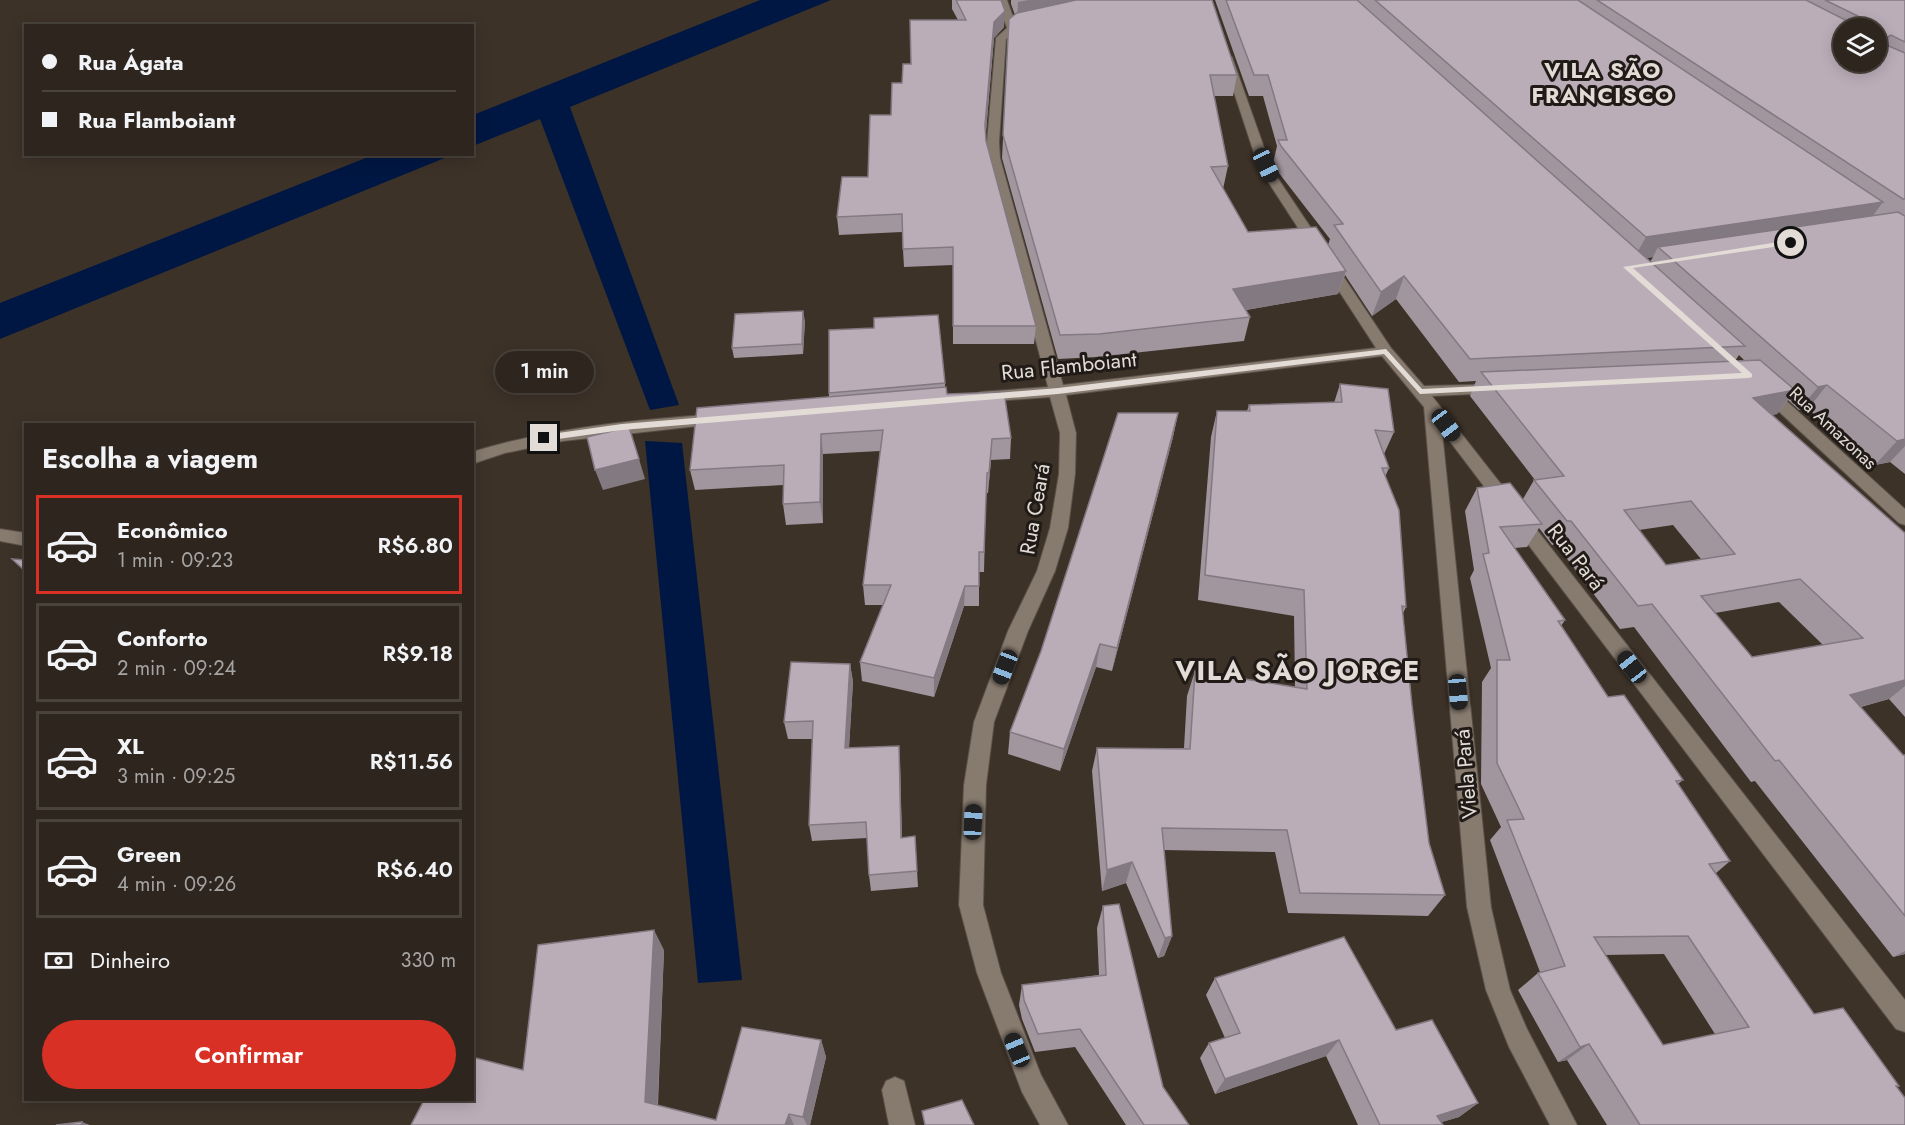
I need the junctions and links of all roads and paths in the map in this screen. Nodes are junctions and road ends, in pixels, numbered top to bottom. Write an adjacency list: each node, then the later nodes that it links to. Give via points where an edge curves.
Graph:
1 (1002, 0): 3 (street)
2 (1052, 20): 3 (street)
3 (1012, 29): 8 (street, Rua Ceará, via 1001,38 994,158)
4 (1223, 44): 5 (street, Rua Pará, via 1271,177)
5 (1386, 351): 8 (street, Rua Flamboiant); 10 (street, Rua Pará)
6 (1758, 384): 13 (street, Rua Amazonas)
7 (1514, 387): 10 (street)
8 (1058, 391): 9 (street, Rua Flamboiant); 19 (street, Rua Ceará, via 1068,433 1068,474 1059,528 1046,571 1018,631 984,722 975,785 971,906 988,973 1010,1033 1031,1083)
9 (964, 399)
10 (1426, 399): 16 (street, Rua Pará); 20 (street, Viela Pará, via 1479,907 1498,990 1518,1038)
11 (740, 417): 12 (street, via 584,431)
12 (474, 457)
13 (1905, 519)
14 (0, 535): 15 (street)
15 (24, 540)
16 (1905, 1020)
17 (895, 1090): 18 (street)
18 (902, 1125)
19 (1055, 1125)
20 (1564, 1125)

